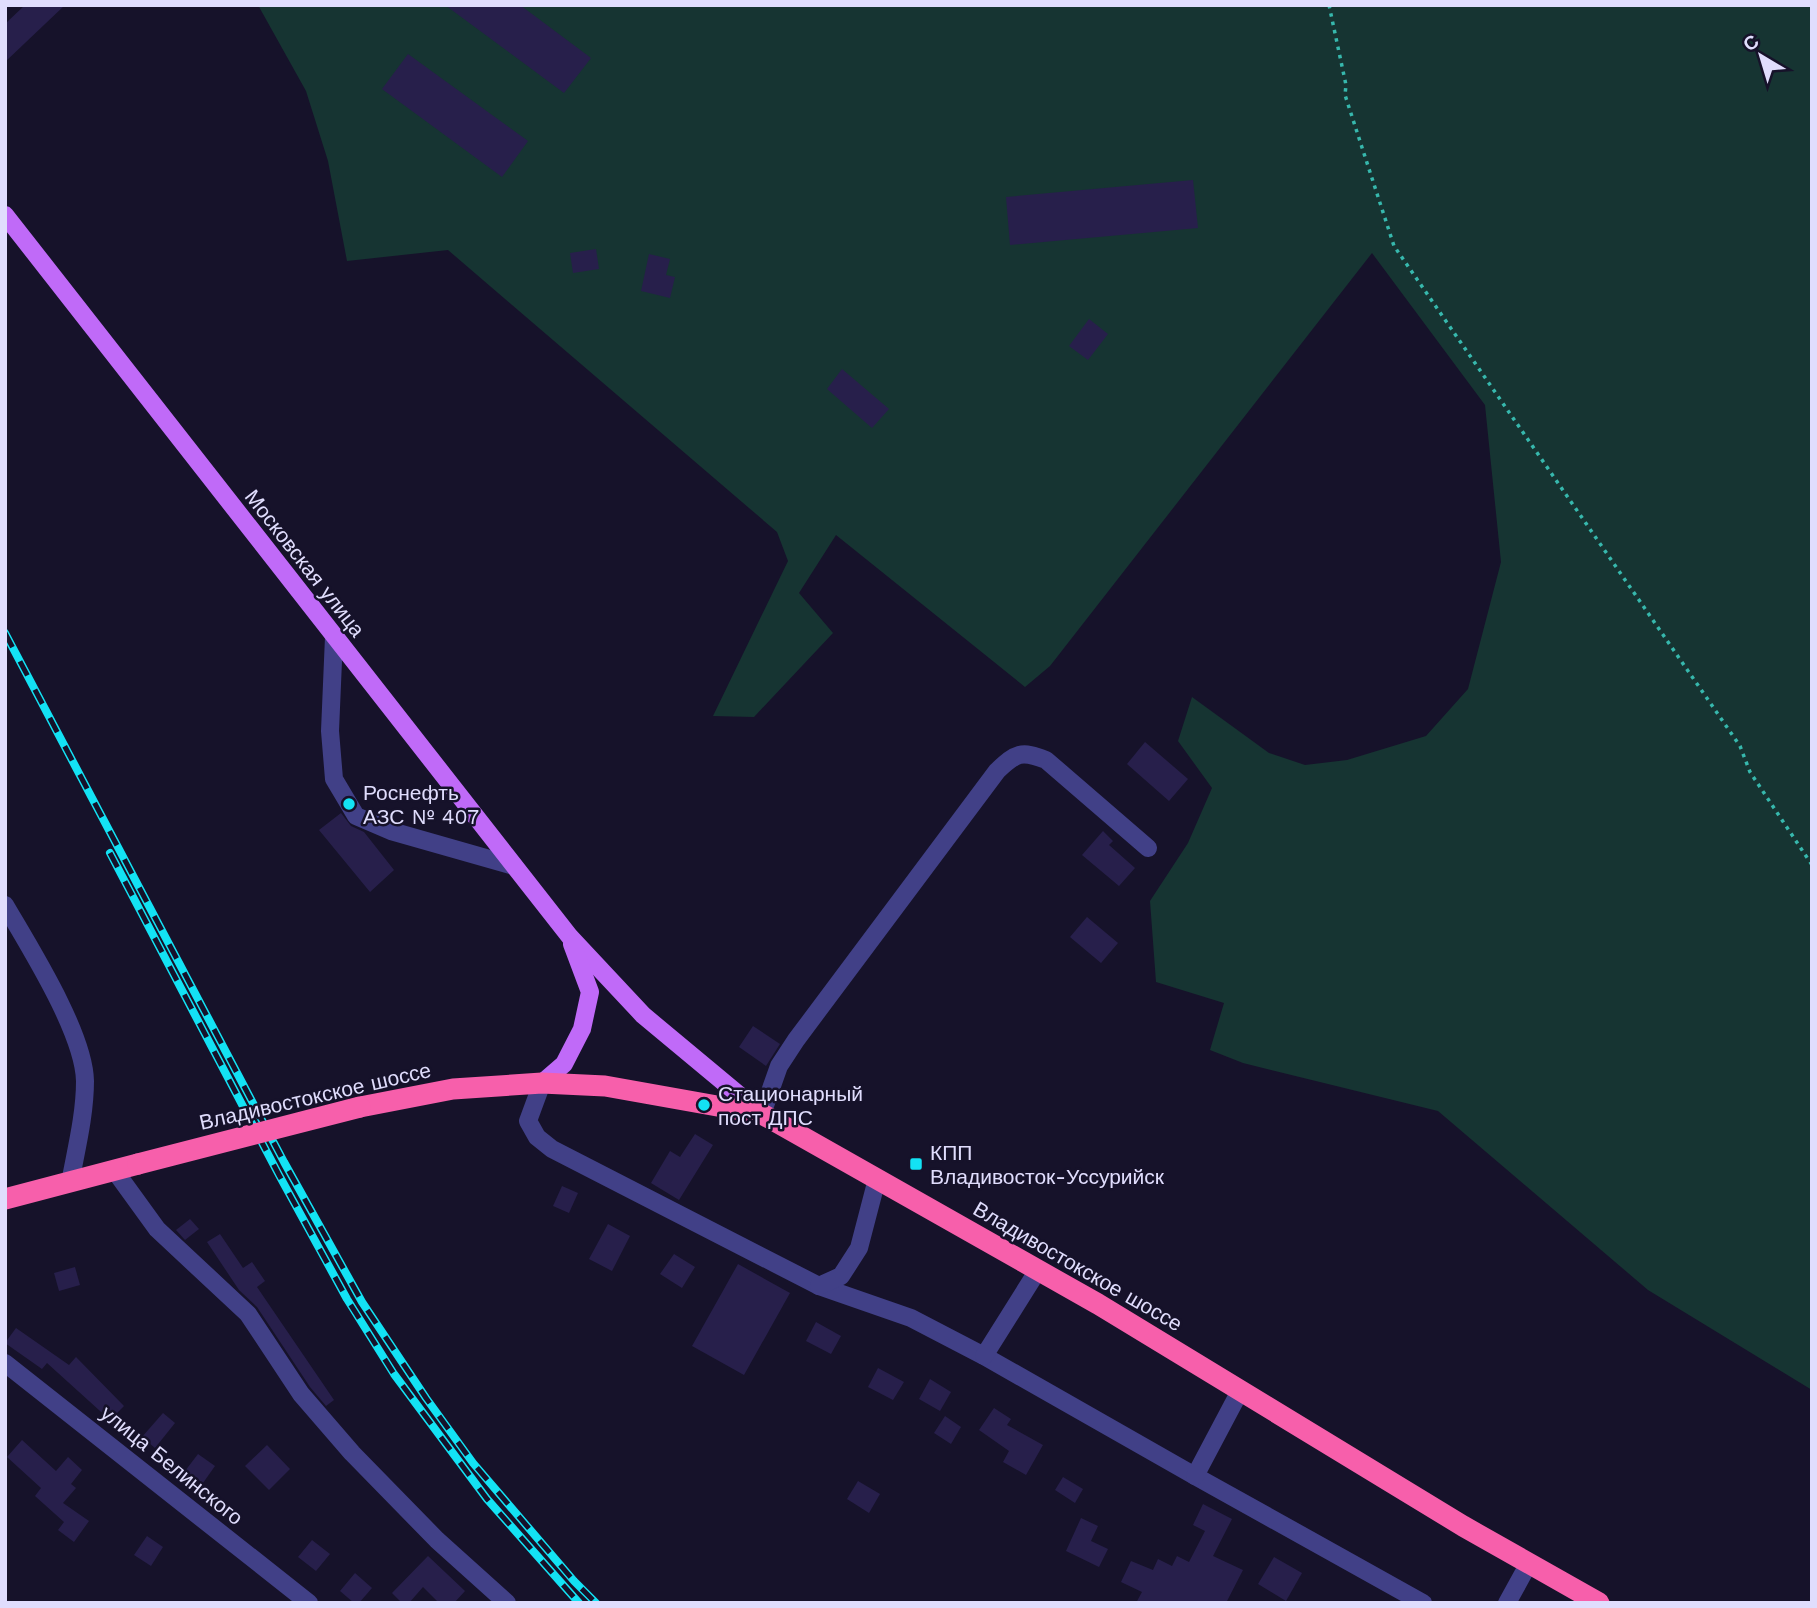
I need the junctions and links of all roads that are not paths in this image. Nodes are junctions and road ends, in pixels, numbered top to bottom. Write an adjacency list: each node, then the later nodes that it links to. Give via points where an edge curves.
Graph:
1 (5, 215): 2 (main road, Московская улица)
2 (334, 638): 4 (main road, Московская улица); 4 (street, via 330,731 334,779 356,816 391,831)
3 (1148, 848): 8 (street, via 1046,760 1027,752 1011,757 796,1040 779,1066)
4 (514, 866): 6 (main road, Московская улица)
5 (5, 905): 11 (street, via 74,1034 85,1079)
6 (570, 937): 7 (main road, Московская улица, via 590,992 582,1029 564,1064); 8 (main road, Московская улица, via 643,1015)
7 (542, 1083): 8 (highway, Владивостокское шоссе, via 605,1086); 9 (highway, Владивостокское шоссе, bridge, via 453,1089 360,1107); 14 (street, via 528,1121 545,1143)
8 (762, 1114): 10 (highway, Владивостокское шоссе)
9 (115, 1171): 11 (highway, Владивостокское шоссе); 21 (street, via 157,1229 248,1314 301,1394 352,1453)
10 (877, 1179): 13 (highway, Владивостокское шоссе); 14 (street, via 859,1248 841,1276)
11 (70, 1183): 12 (highway, Владивостокское шоссе)
12 (5, 1199)
13 (1038, 1270): 15 (street); 17 (highway, Владивостокское шоссе)
14 (819, 1286): 15 (street, via 911,1318)
15 (984, 1356): 18 (street)
16 (5, 1363): 20 (street, улица Белинского)
17 (1240, 1391): 18 (street); 19 (highway, Владивостокское шоссе)
18 (1195, 1476): 22 (street)
19 (1529, 1563): 23 (street); 24 (highway, Владивостокское шоссе)
20 (309, 1603)
21 (507, 1603)
22 (1423, 1603)
23 (1507, 1603)
24 (1599, 1603)

